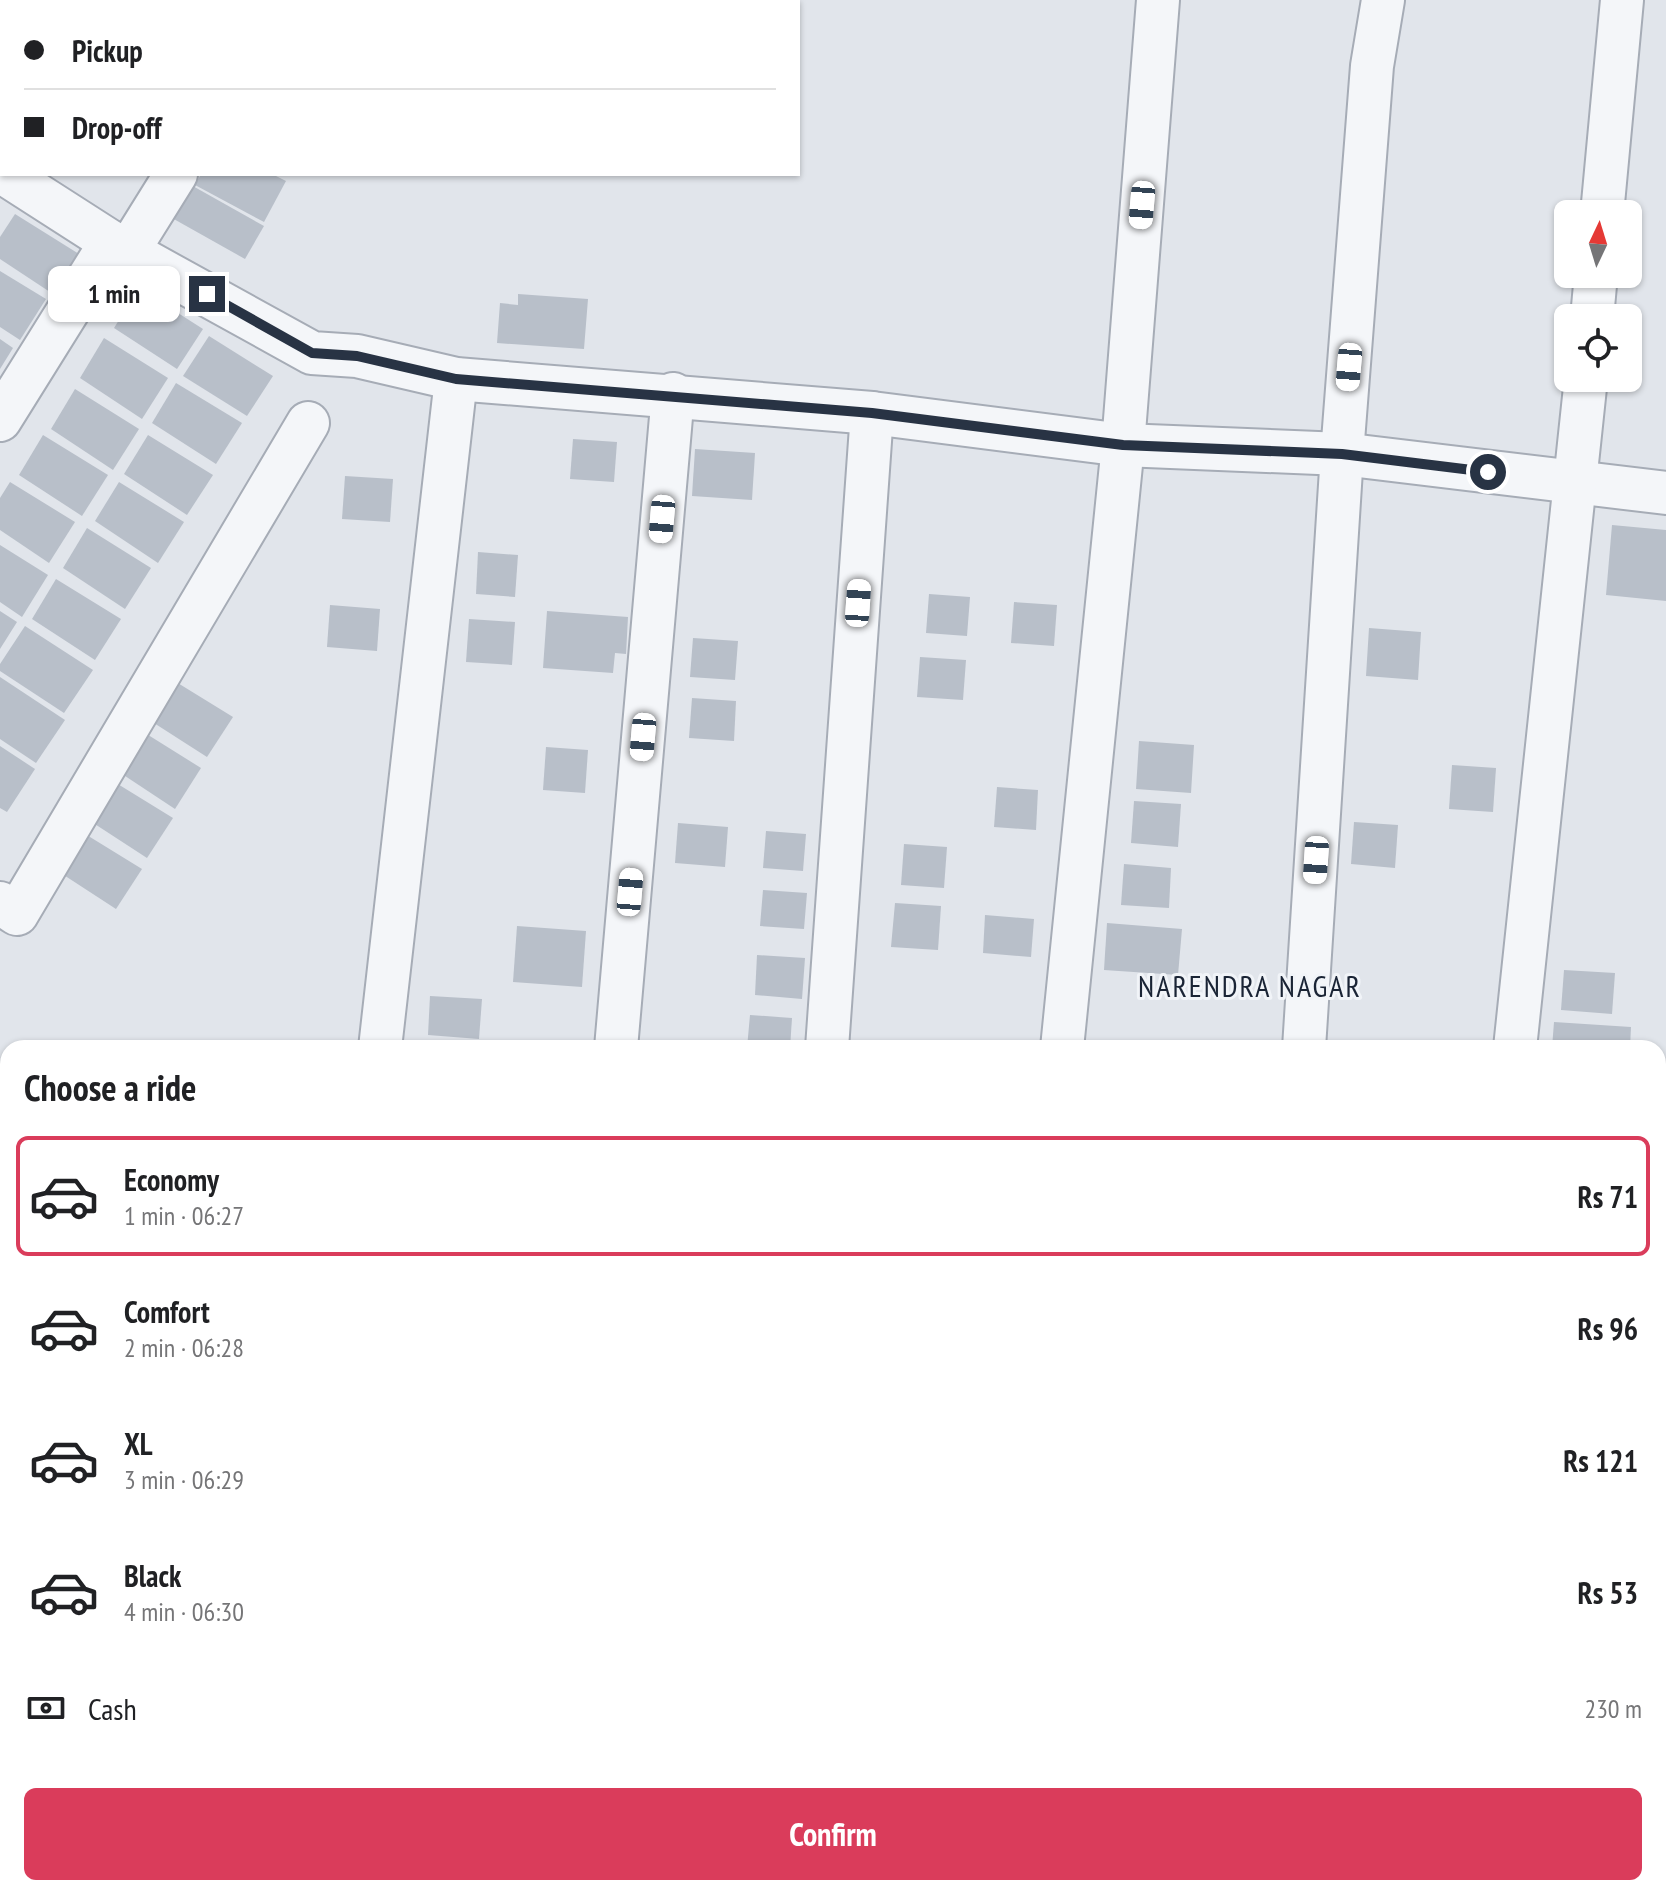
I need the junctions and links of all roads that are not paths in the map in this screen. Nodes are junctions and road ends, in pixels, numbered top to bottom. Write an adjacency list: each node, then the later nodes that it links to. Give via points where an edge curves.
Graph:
1 (1158, 0): 14 (street)
2 (1383, 0): 15 (street, via 1372,66)
3 (1622, 0): 6 (street)
4 (8, 176): 7 (street)
5 (174, 176): 7 (street)
6 (1603, 200)
7 (120, 246): 8 (street, via 312,353 357,356); 12 (street)
8 (456, 379): 10 (street); 19 (street)
9 (1585, 392): 16 (street)
10 (673, 394): 11 (street); 20 (street)
11 (872, 413): 14 (street); 21 (street)
12 (0, 420)
13 (308, 423): 18 (street, via 17,914)
14 (1123, 445): 15 (street); 22 (street)
15 (1342, 454): 16 (street); 23 (street)
16 (1576, 484): 17 (street); 24 (street)
17 (1666, 493)
18 (0, 903)
19 (381, 1040)
20 (617, 1040)
21 (828, 1040)
22 (1063, 1040)
23 (1305, 1040)
24 (1516, 1040)

